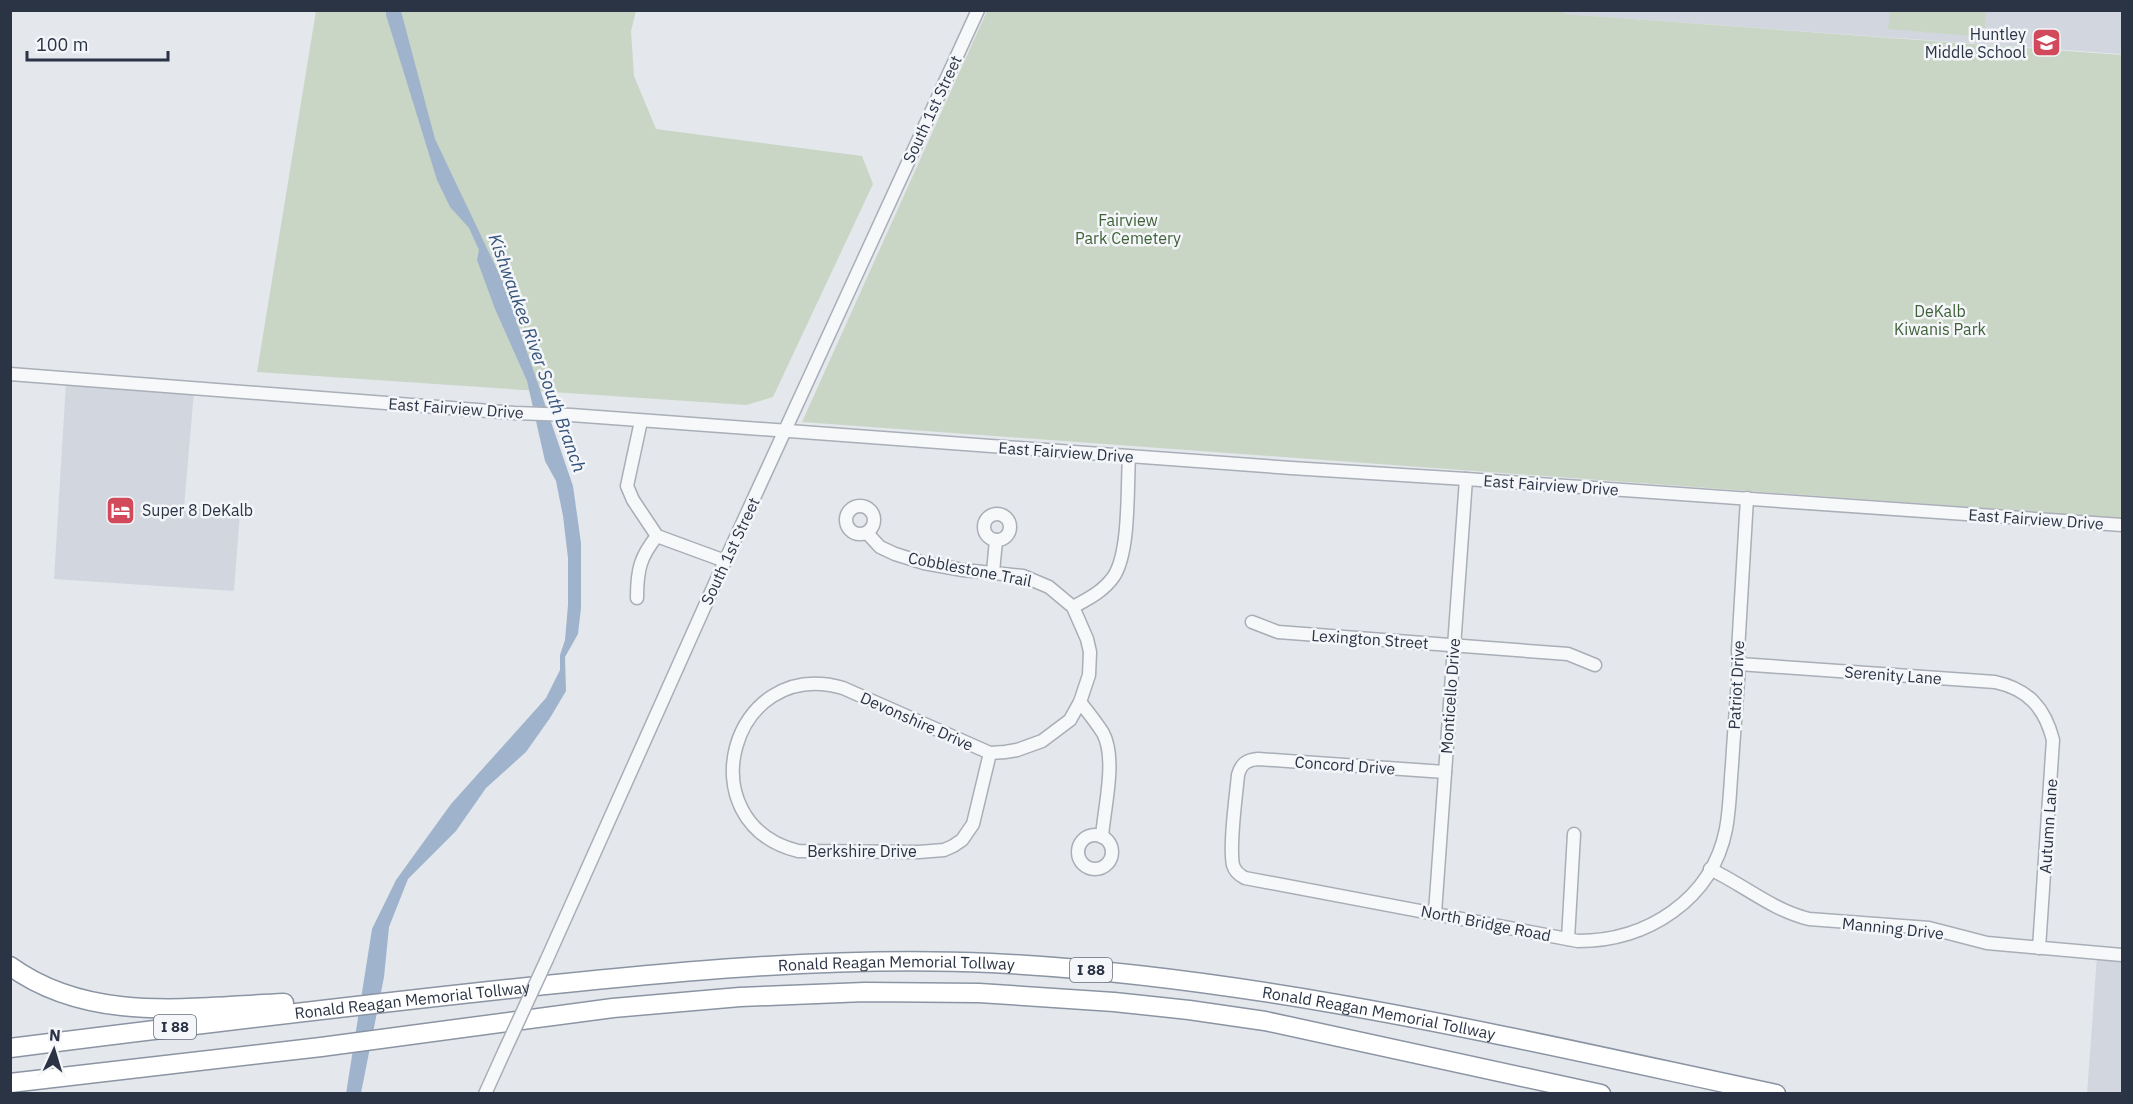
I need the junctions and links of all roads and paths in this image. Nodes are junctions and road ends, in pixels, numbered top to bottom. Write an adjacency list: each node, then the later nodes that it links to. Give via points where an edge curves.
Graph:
1 (978, 10): 4 (street, South 1st Street)
2 (10, 374): 3 (street, East Fairview Drive)
3 (641, 421): 4 (street, East Fairview Drive); 10 (street, via 627,486)
4 (785, 431): 5 (street, East Fairview Drive); 12 (street, South 1st Street)
5 (1129, 457): 6 (street, East Fairview Drive); 15 (street, via 1119,567 1107,585)
6 (1466, 478): 7 (street, East Fairview Drive); 17 (street, Monticello Drive)
7 (1747, 498): 8 (street, East Fairview Drive); 18 (street, Patriot Drive)
8 (2122, 525)
9 (867, 533): 13 (street, Cobblestone Trail, via 880,547 924,564)
10 (657, 536): 12 (street); 14 (street, via 640,564)
11 (996, 540): 13 (street)
12 (725, 561): 37 (street, South 1st Street, bridge)
13 (993, 572): 15 (street, Cobblestone Trail, via 1036,580)
14 (637, 598)
15 (1073, 607): 20 (street, Devonshire Drive, via 1089,652 1089,675)
16 (1252, 622): 17 (street, Lexington Street, via 1278,632)
17 (1453, 645): 19 (street, Lexington Street, via 1568,654); 24 (street, Monticello Drive)
18 (1739, 664): 21 (street, Serenity Lane, via 1995,682 2020,690); 27 (street, Patriot Drive, via 1726,830)
19 (1595, 665)
20 (1080, 702): 23 (street, Devonshire Drive, via 1070,720 1042,741 1017,750); 26 (street, via 1106,742 1109,768)
21 (2040, 707): 31 (street, Autumn Lane, via 2050,726 2053,750)
22 (748, 719): 23 (street, Devonshire Drive, via 778,692 820,683 843,688); 23 (street, Berkshire Drive, via 734,755 732,778 736,796 760,833 798,851 919,852 953,846 973,824)
23 (990, 753)
24 (1445, 772): 28 (street, Concord Drive, via 1258,759 1246,762 1238,775 1232,855); 29 (street, Monticello Drive)
25 (1574, 834): 30 (street)
26 (1102, 837)
27 (1710, 869): 30 (street, North Bridge Road, via 1699,887 1653,925 1603,940); 31 (street, Manning Drive, via 1778,908 1809,919 1929,928 1987,943)
28 (1238, 874): 29 (street, North Bridge Road)
29 (1435, 913): 30 (street, North Bridge Road)
30 (1568, 939)
31 (2039, 948): 32 (street, Manning Drive)
32 (2122, 955)
33 (10, 966): 34 (highway, via 57,992 117,1006 149,1009 308,1002)
34 (339, 1006): 35 (highway, Ronald Reagan Memorial Tollway / I 88); 39 (highway, Ronald Reagan Memorial Tollway / I 88, via 689,970 985,963 1120,972 1392,1014)
35 (10, 1048)
36 (10, 1083): 38 (highway, Ronald Reagan Memorial Tollway / I 88, via 613,1008 865,992 979,993 1114,1002 1265,1021)
37 (485, 1094)
38 (1601, 1094)
39 (1776, 1094)

